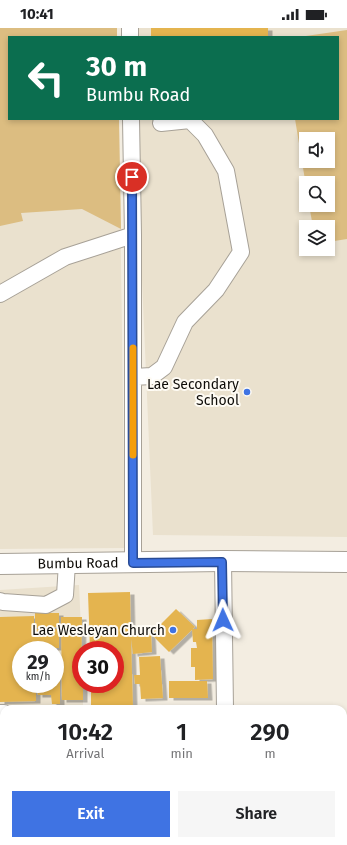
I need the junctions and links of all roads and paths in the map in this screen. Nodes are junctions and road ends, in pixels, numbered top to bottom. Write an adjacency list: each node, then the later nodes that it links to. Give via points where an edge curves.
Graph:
1 (131, 120): 3 (street)
2 (161, 123): 5 (street, via 190,120 205,135 226,171 241,252 216,290 185,322 164,367 152,376)
3 (133, 235): 4 (street, via 65,257); 5 (street)
4 (0, 294)
5 (133, 377): 9 (street)
6 (222, 562): 7 (main road, Bumbu Road); 9 (main road, Bumbu Road); 12 (street)
7 (347, 562)
8 (67, 563): 9 (main road, Bumbu Road); 10 (main road, Bumbu Road); 11 (street, via 65,595 46,605)
9 (133, 563)
10 (0, 564)
11 (0, 600)
12 (225, 705)

